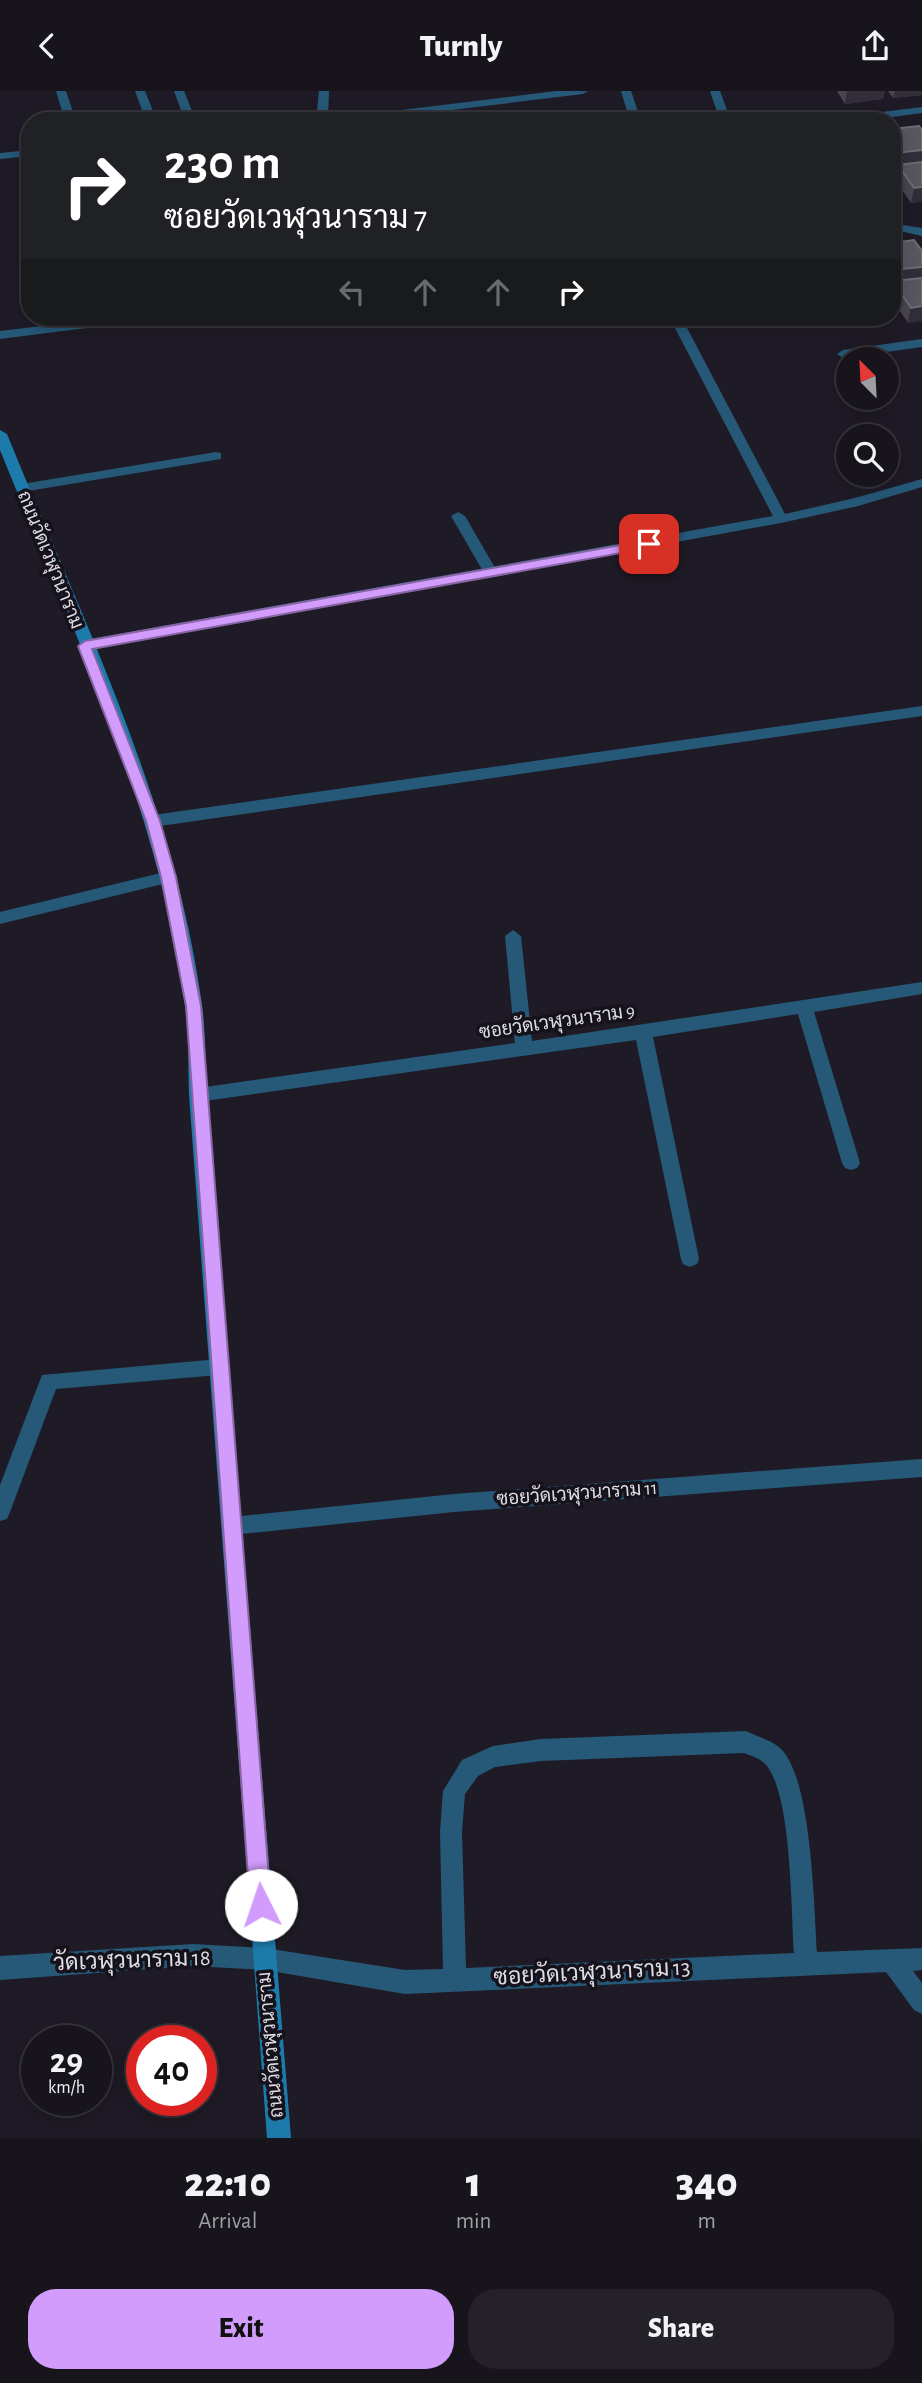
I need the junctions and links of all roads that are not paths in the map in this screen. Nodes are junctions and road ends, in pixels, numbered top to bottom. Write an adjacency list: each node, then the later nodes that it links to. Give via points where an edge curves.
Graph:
1 (61, 91): 10 (street)
2 (140, 91): 11 (street)
3 (179, 91): 12 (street)
4 (324, 91): 13 (street)
5 (583, 91): 8 (street)
6 (626, 91): 15 (street)
7 (715, 91): 16 (street)
8 (550, 93): 14 (street)
9 (922, 110): 17 (street)
10 (68, 112)
11 (148, 112)
12 (187, 112)
13 (323, 112)
14 (401, 112)
15 (633, 112)
16 (723, 112)
17 (901, 113)
18 (21, 154): 19 (street)
19 (0, 156)
20 (901, 228): 21 (street)
21 (922, 232)
22 (71, 326): 24 (street)
23 (681, 328): 32 (street)
24 (0, 335)
25 (922, 343): 26 (street)
26 (893, 347)
27 (0, 434): 30 (street, ถนนวัดเวฬุวนาราม)
28 (216, 456): 30 (street)
29 (922, 484): 32 (street)
30 (22, 488): 34 (street, ถนนวัดเวฬุวนาราม)
31 (458, 516): 33 (street)
32 (781, 519): 33 (street)
33 (491, 573): 34 (street)
34 (85, 646): 36 (street, ถนนวัดเวฬุวนาราม)
35 (922, 711): 36 (street)
36 (153, 821): 37 (street, ถนนวัดเวฬุวนาราม)
37 (169, 877): 38 (street); 44 (street, ถนนวัดเวฬุวนาราม, via 194,1006)
38 (0, 918)
39 (513, 936): 43 (street)
40 (922, 988): 41 (street, ซอยวัดเวฬุวนาราม 9)
41 (804, 1007): 42 (street, ซอยวัดเวฬุวนาราม 9); 45 (street)
42 (643, 1032): 43 (street, ซอยวัดเวฬุวนาราม 9); 46 (street)
43 (524, 1048): 44 (street, ซอยวัดเวฬุวนาราม 9)
44 (198, 1095): 47 (street, ถนนวัดเวฬุวนาราม)
45 (851, 1163)
46 (690, 1259)
47 (219, 1367): 49 (street, via 49,1381); 50 (street, ถนนวัดเวฬุวนาราม)
48 (922, 1468): 50 (street, ซอยวัดเวฬุวนาราม 11, via 454,1503)
49 (0, 1512)
50 (232, 1526): 51 (street, ถนนวัดเวฬุวนาราม)
51 (265, 1959): 55 (street, วัดเวฬุวนาราม 18, via 193,1955); 56 (street, ซอยวัดเวฬุวนาราม 13, via 405,1982); 58 (street, ถนนวัดเวฬุวนาราม)
52 (890, 1959): 53 (street, ซอยวัดเวฬุวนาราม 13); 54 (street, ซอยวัดเวฬุวนาราม 13); 57 (street)
53 (922, 1959)
54 (806, 1963): 56 (street, ซอยวัดเวฬุวนาราม 13); 56 (street, via 788,1782 775,1757 746,1742 541,1750 493,1757 470,1768 454,1791)
55 (0, 1968)
56 (455, 1980)
57 (922, 2003)
58 (279, 2138)

